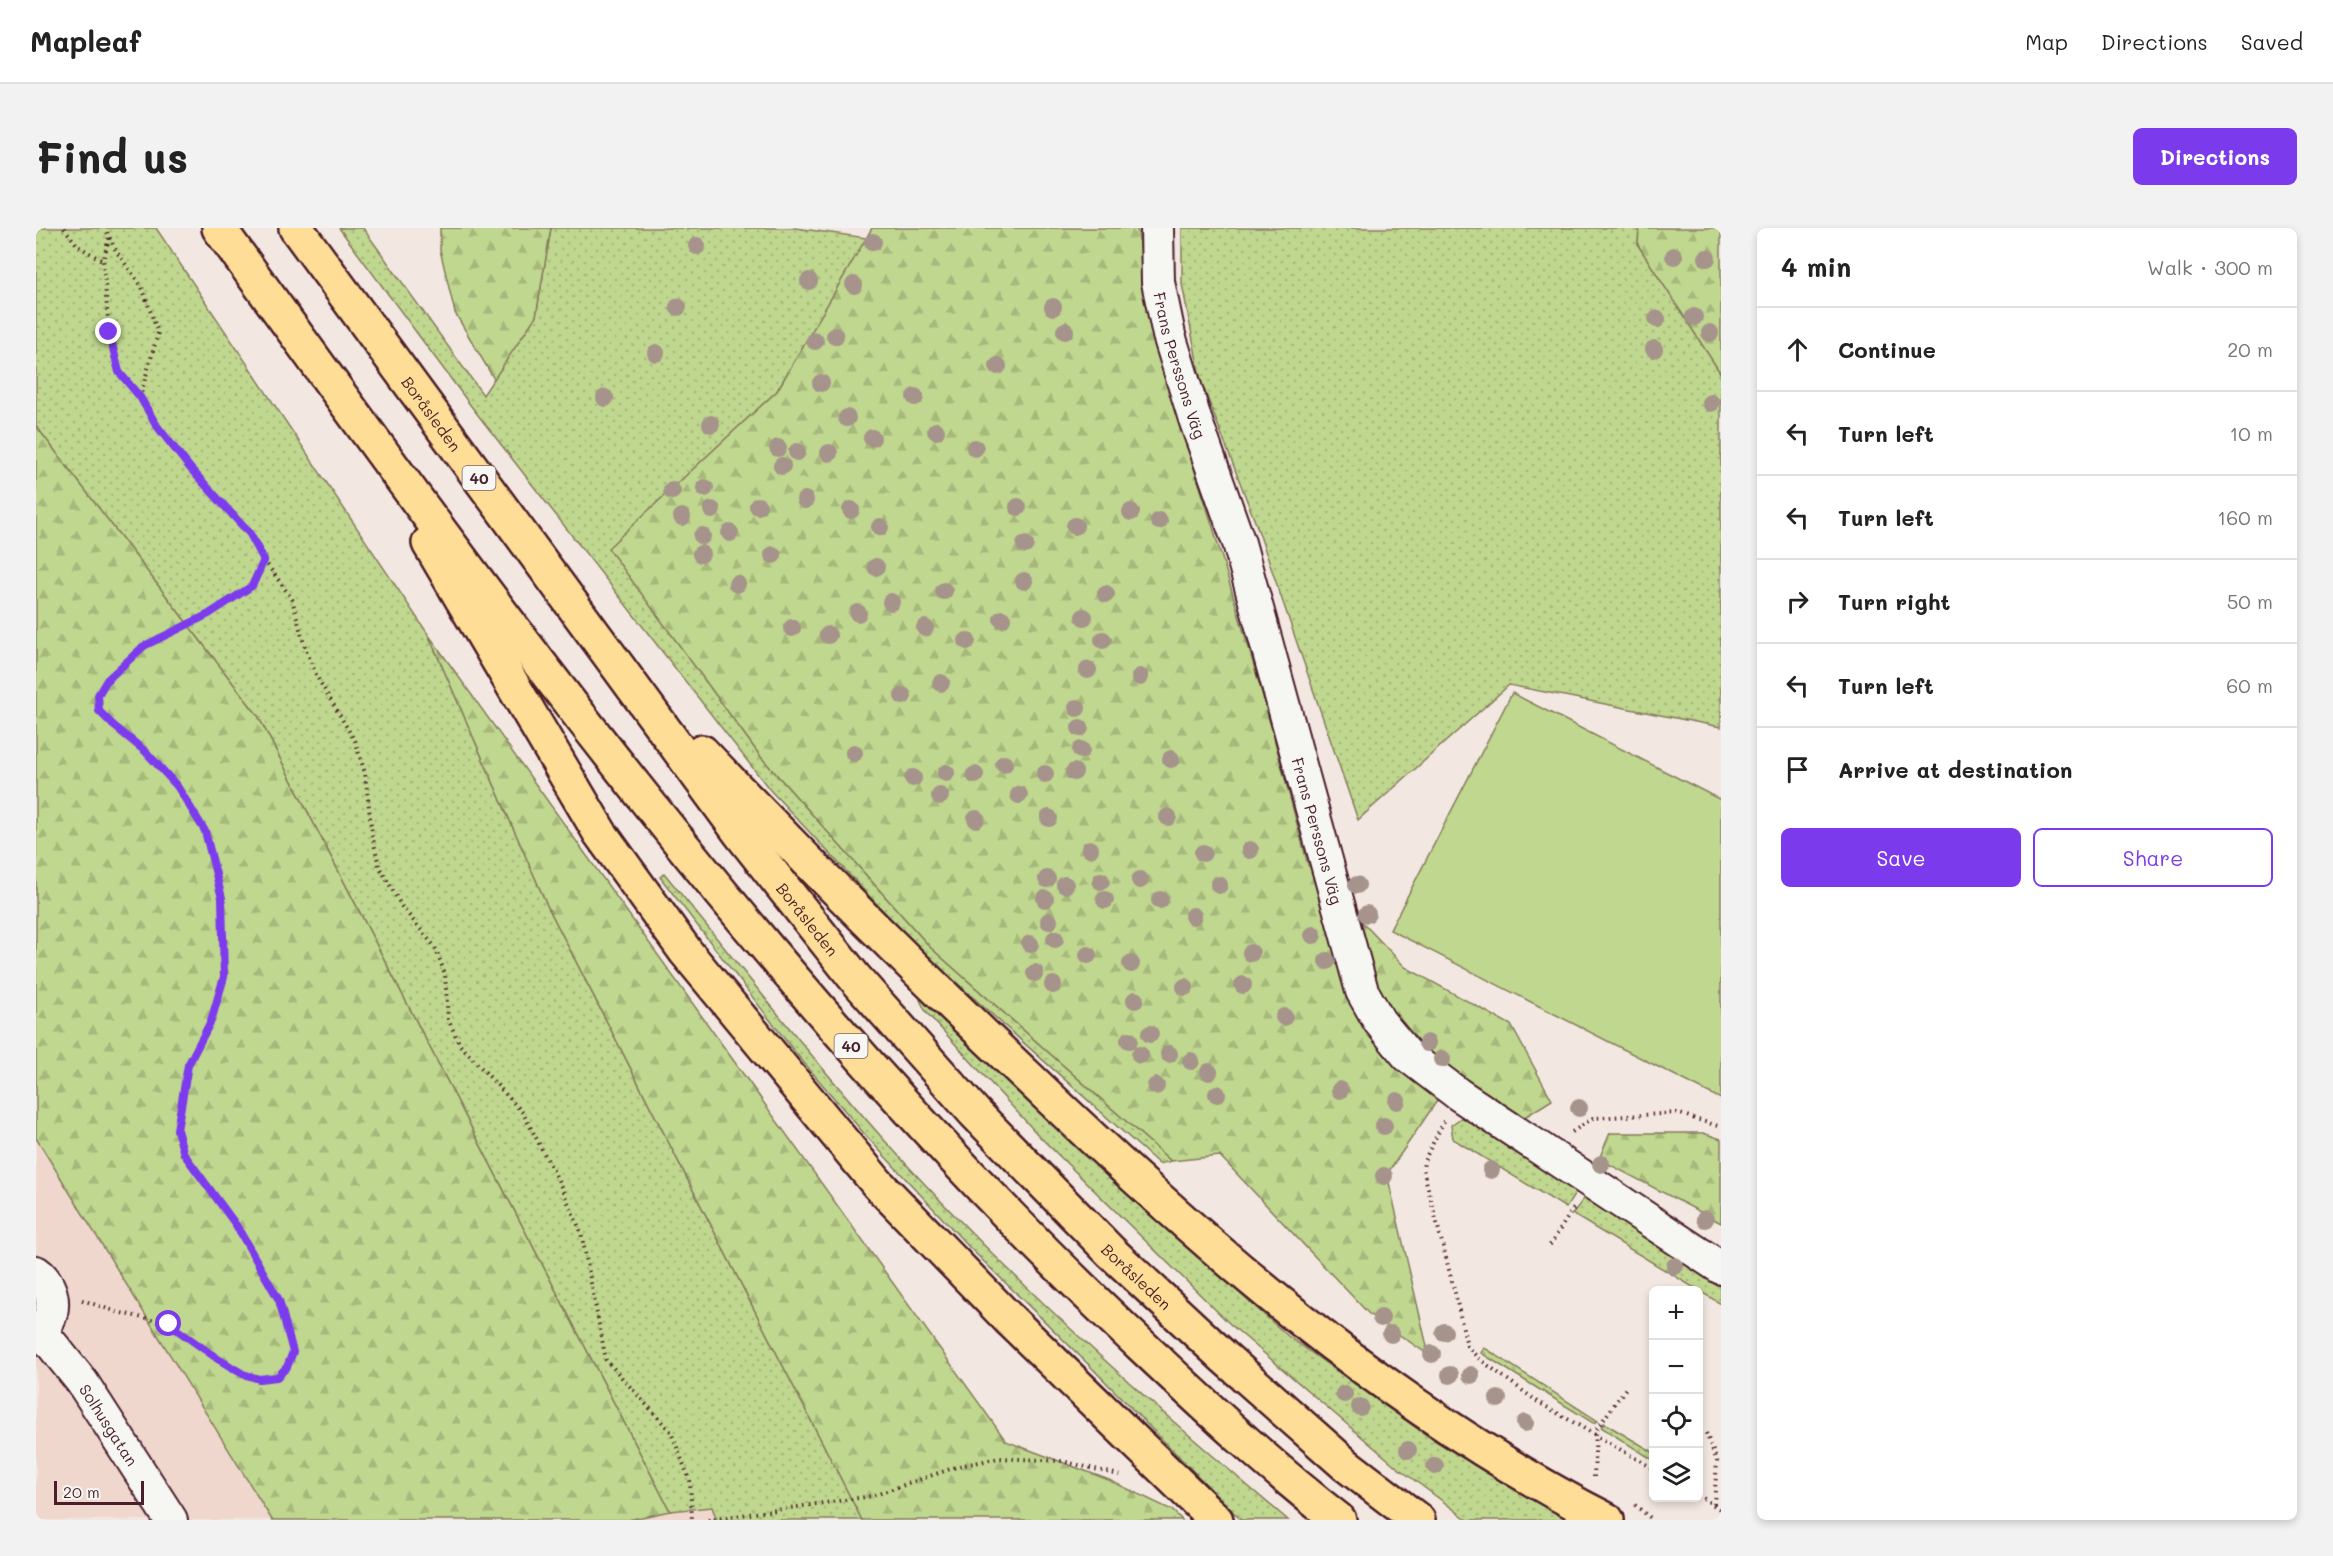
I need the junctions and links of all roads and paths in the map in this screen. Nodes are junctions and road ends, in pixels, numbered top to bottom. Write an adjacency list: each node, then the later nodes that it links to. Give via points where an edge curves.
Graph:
1 (64, 228): 7 (path, via 78,246)
2 (105, 228): 6 (path)
3 (219, 228): 9 (highway, 40)
4 (296, 228): 11 (highway, Boråsleden / 40)
5 (1157, 228): 12 (street, Frans Perssons Väg, via 1158,282 1169,335 1239,543 1362,991 1379,1021 1408,1056)
6 (109, 238): 7 (path); 8 (path, via 142,287 158,333)
7 (103, 261): 8 (path, via 109,332 119,372)
8 (140, 397): 10 (path, via 190,468 250,534)
9 (371, 438): 33 (highway, via 448,578 600,833 686,952 877,1183 1008,1318); 34 (highway, 40, via 689,856 816,1008 934,1139 1075,1283 1192,1393)
10 (264, 560): 18 (path, via 252,586 209,614 144,646 107,680 98,695 99,711 146,752 177,786 205,831 222,898 224,977 211,1021 188,1065 177,1130 184,1154 236,1225 279,1300 293,1352 287,1367 277,1377 259,1379 218,1359 169,1324 117,1312); 31 (path, via 291,599 317,677 355,741 365,773 379,866 402,907 435,947 445,974 448,1018 460,1045 524,1113 558,1180 581,1232 606,1360 671,1432 690,1481)
11 (603, 649): 35 (highway, Boråsleden / 40, via 740,833 855,978 975,1113 1111,1252 1225,1358 1346,1465); 36 (highway, via 941,994 1092,1138 1257,1285 1396,1392 1502,1462)
12 (1458, 1094): 14 (street, Frans Perssons Väg); 22 (path, via 1423,1169 1467,1346 1538,1402)
13 (1721, 1127): 14 (path, via 1677,1113 1593,1118)
14 (1543, 1150): 15 (street, Frans Perssons Väg)
15 (1589, 1182): 16 (path); 17 (street, Frans Perssons Väg)
16 (1550, 1245)
17 (1721, 1268)
18 (43, 1281): 19 (street, Solhusgatan, via 53,1304 50,1319)
19 (39, 1333): 30 (street, Solhusgatan, via 82,1382)
20 (1626, 1388): 22 (path)
21 (1706, 1433): 27 (path, via 1717,1461)
22 (1595, 1434): 23 (path); 25 (path)
23 (1649, 1467)
24 (1132, 1479): 32 (path, via 1062,1461 999,1458 959,1466 872,1496)
25 (1594, 1481)
26 (1703, 1498): 27 (path)
27 (1714, 1504): 29 (path)
28 (1640, 1510): 37 (path)
29 (1721, 1510)
30 (171, 1520)
31 (692, 1520)
32 (708, 1520)
33 (1216, 1520)
34 (1339, 1520)
35 (1418, 1520)
36 (1607, 1520)
37 (1653, 1520)

